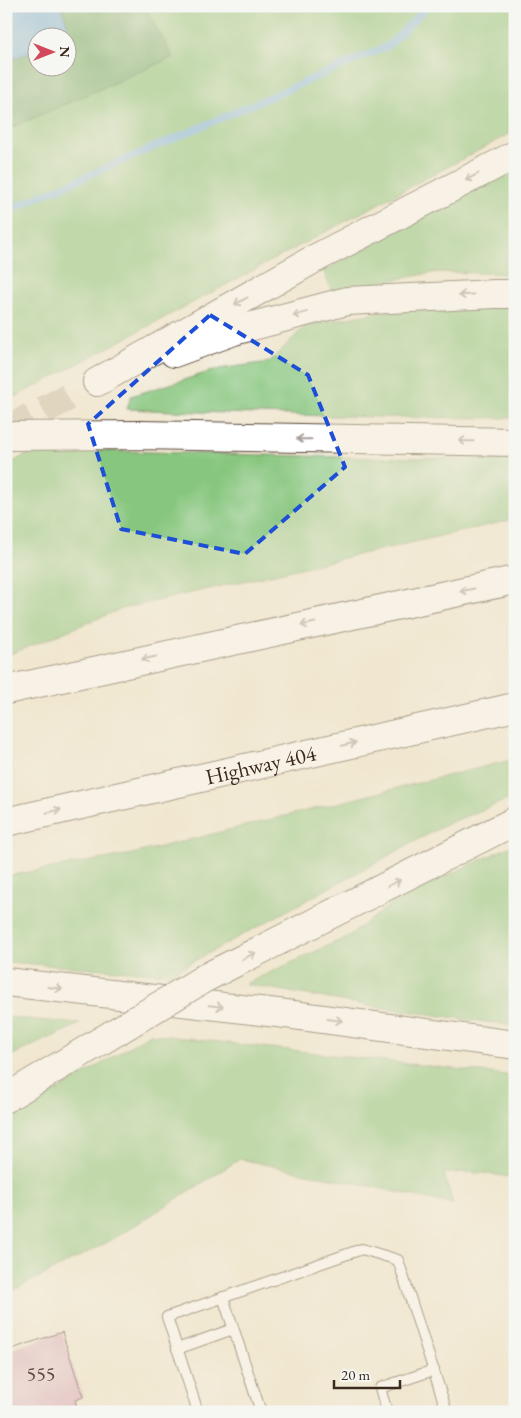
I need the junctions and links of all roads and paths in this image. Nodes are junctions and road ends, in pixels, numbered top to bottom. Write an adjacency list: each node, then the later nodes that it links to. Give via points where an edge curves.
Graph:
1 (515, 155): 2 (highway, via 314,259 89,386 234,331 347,302)
2 (515, 294)
3 (6, 426): 4 (highway)
4 (140, 435): 5 (highway); 6 (highway, one-way to 4)
5 (6, 436)
6 (515, 442)
7 (515, 580): 8 (highway, one-way to 8)
8 (6, 690)
9 (515, 707): 11 (highway, Highway 404, one-way to 9)
10 (515, 821): 13 (highway, one-way to 10, bridge, via 205,978)
11 (6, 822)
12 (6, 982): 14 (highway, one-way to 14, via 286,1014)
13 (101, 1041): 15 (highway); 16 (highway)
14 (515, 1045)
15 (6, 1087)
16 (6, 1098)
17 (223, 1298): 18 (lane); 19 (lane, via 167,1317); 20 (lane, via 362,1249 398,1260)
18 (233, 1329): 19 (lane); 22 (lane)
19 (177, 1349): 21 (lane)
20 (434, 1370): 23 (lane, via 380,1388); 24 (lane)
21 (198, 1412)
22 (261, 1412)
23 (388, 1412)
24 (447, 1412)

